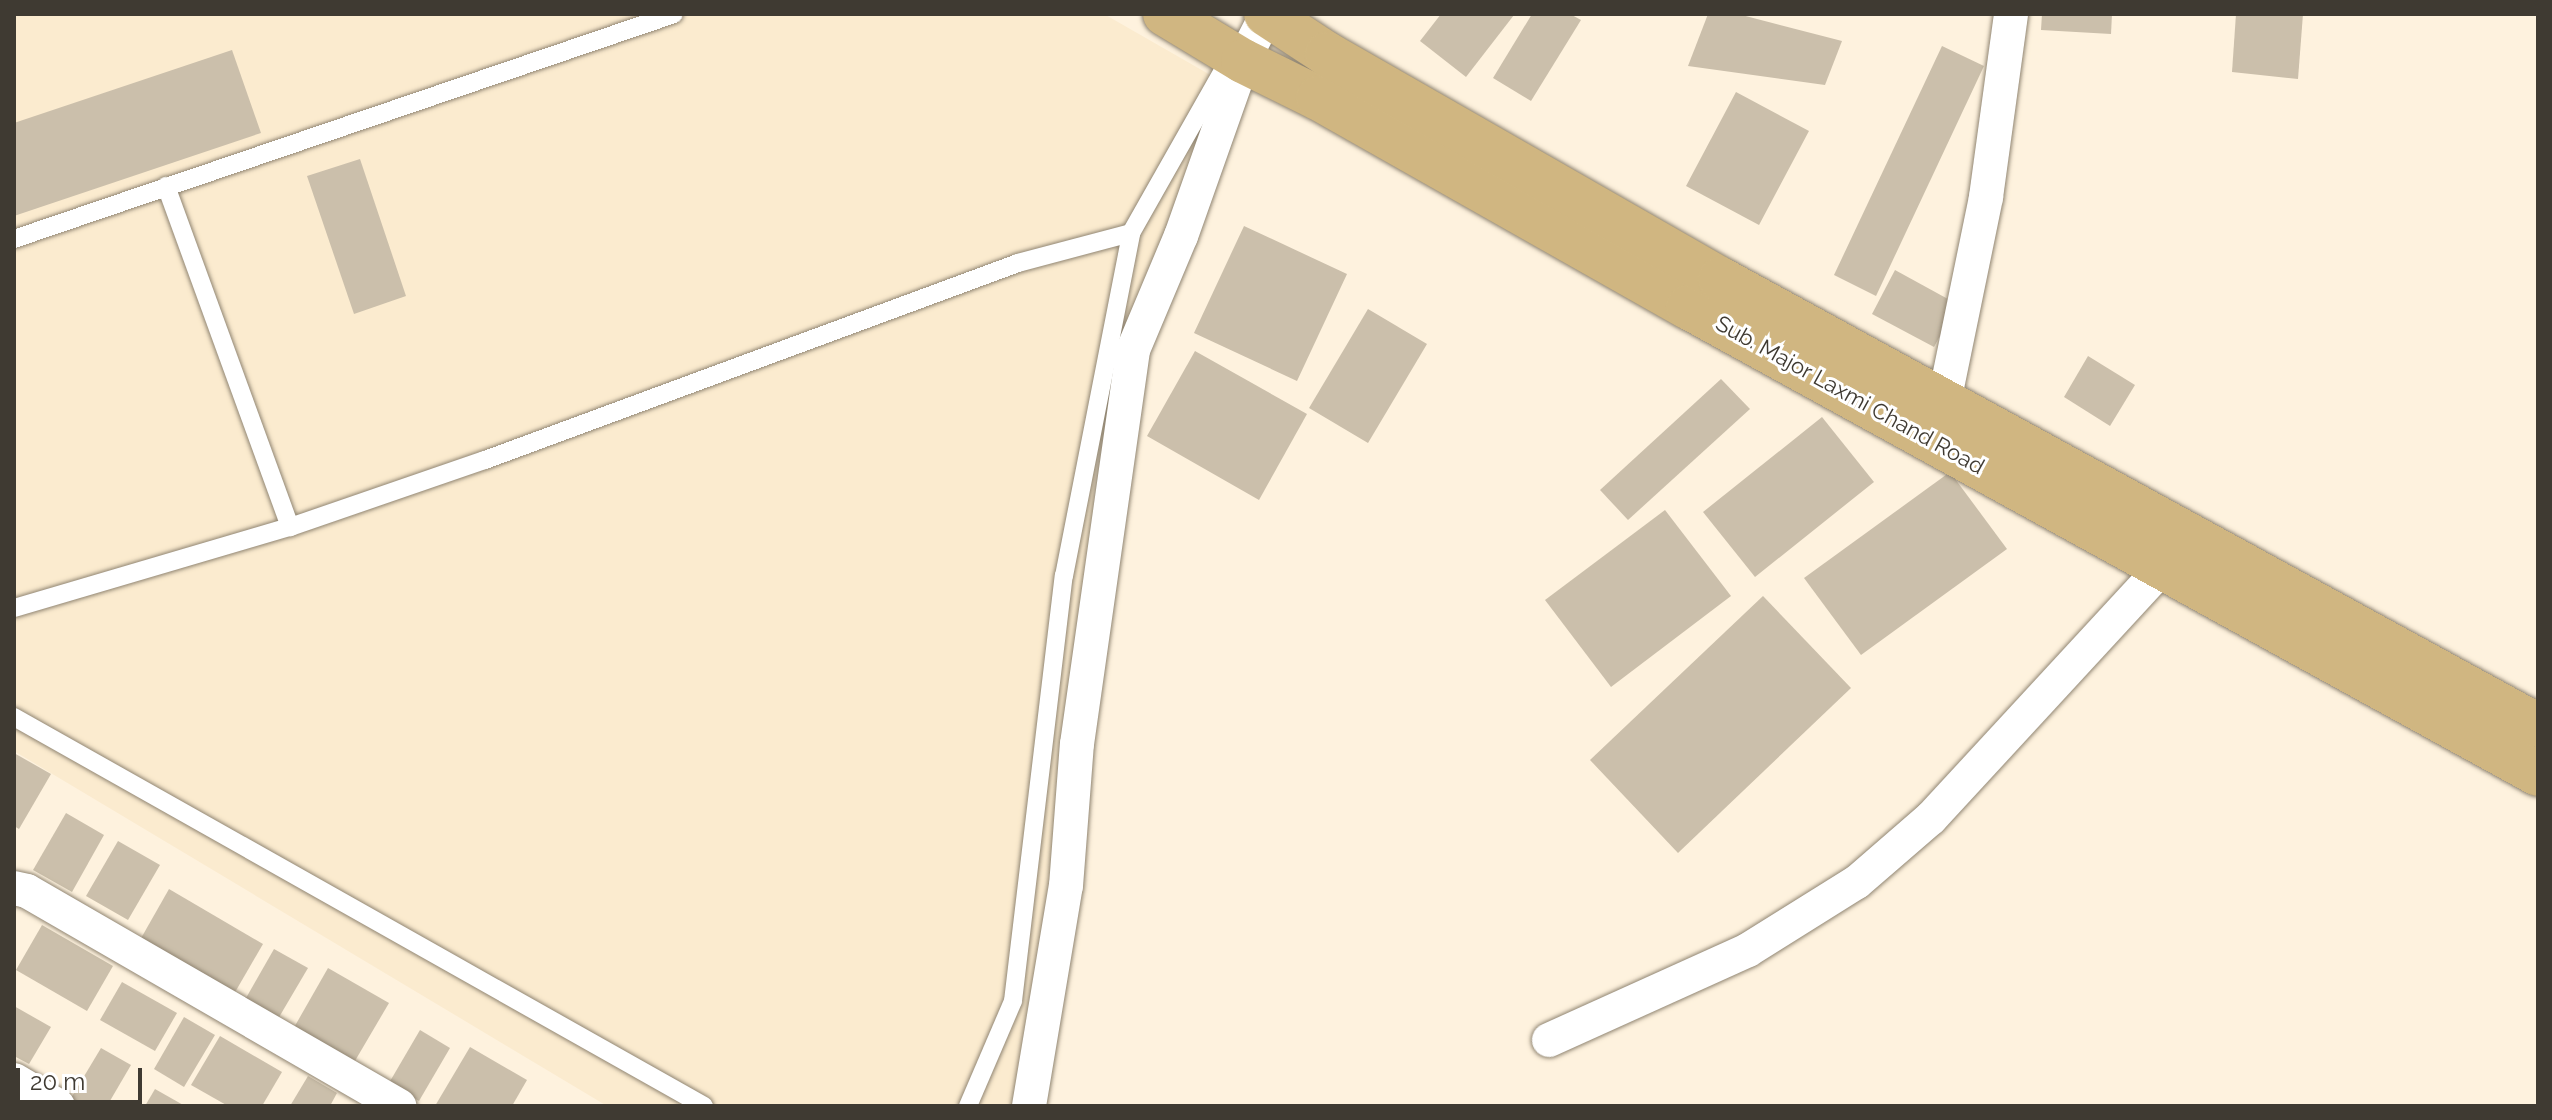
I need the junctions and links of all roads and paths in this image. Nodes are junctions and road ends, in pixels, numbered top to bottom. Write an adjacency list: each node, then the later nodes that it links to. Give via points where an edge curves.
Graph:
1 (674, 14): 5 (lane)
2 (1165, 14): 6 (main road, Sub. Major Laxmi Chand Road)
3 (1266, 14): 6 (street); 10 (main road, Sub. Major Laxmi Chand Road, via 1422,109)
4 (2011, 14): 10 (street, via 1986,197)
5 (648, 18): 7 (lane)
6 (1238, 58): 8 (lane); 12 (main road, Sub. Major Laxmi Chand Road); 24 (street, via 1181,236 1133,350 1077,744 1066,886)
7 (166, 186): 9 (lane); 11 (lane)
8 (1131, 233): 11 (lane, via 1018,263); 23 (lane, via 1064,576 1013,1001)
9 (14, 239)
10 (1944, 402): 15 (main road, Sub. Major Laxmi Chand Road)
11 (290, 527): 13 (lane)
12 (2163, 567): 16 (main road, Sub. Major Laxmi Chand Road); 18 (street, via 1931,818 1857,882 1748,950)
13 (14, 608)
14 (14, 717): 22 (lane)
15 (2538, 726)
16 (2538, 774)
17 (14, 888): 21 (street)
18 (1549, 1040)
19 (14, 1080): 20 (street)
20 (58, 1106)
21 (399, 1106)
22 (704, 1106)
23 (968, 1106)
24 (1029, 1106)

